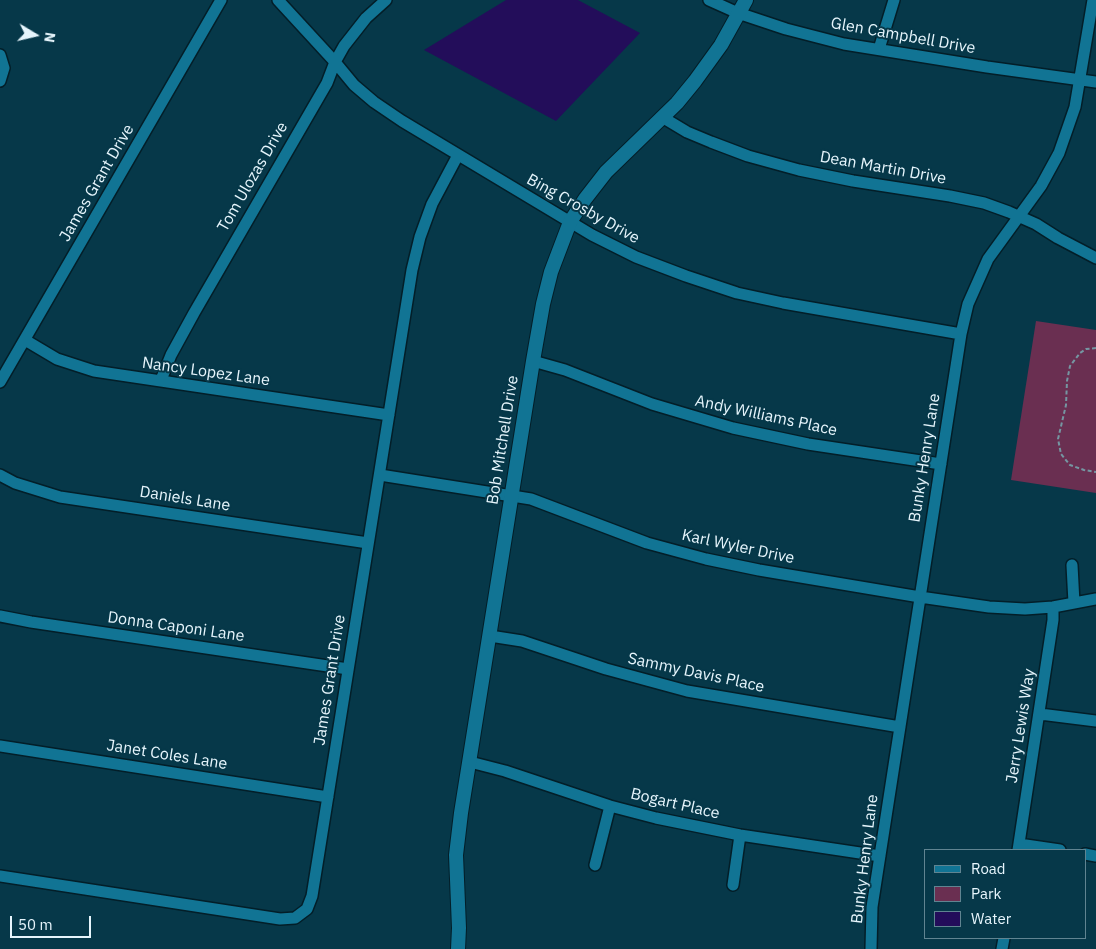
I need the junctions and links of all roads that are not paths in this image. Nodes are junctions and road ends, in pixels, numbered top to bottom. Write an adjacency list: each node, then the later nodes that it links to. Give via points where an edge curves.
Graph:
1 (221, 0): 21 (street, James Grant Drive)
2 (278, 0): 11 (street, Bing Crosby Drive)
3 (386, 0): 11 (street, Tom Ulozas Drive, via 361,24)
4 (709, 0): 8 (street, Glen Campbell Drive)
5 (746, 0): 8 (street, Bob Mitchell Drive)
6 (894, 0): 9 (street)
7 (1093, 0): 13 (street, Bunky Henry Lane)
8 (738, 13): 9 (street, Glen Campbell Drive, via 824,39); 15 (street, Bob Mitchell Drive, via 700,74)
9 (878, 49): 13 (street, Glen Campbell Drive)
10 (0, 55): 12 (street, via 4,68)
11 (335, 62): 16 (street, Bing Crosby Drive, via 374,102); 23 (street, Tom Ulozas Drive, via 327,83 171,354)
12 (0, 81)
13 (1080, 81): 14 (street, Glen Campbell Drive); 17 (street, Bunky Henry Lane, via 1059,153)
14 (1096, 82)
15 (662, 117): 17 (street, Dean Martin Drive, via 703,139 773,163 853,181 984,203); 18 (street, Bob Mitchell Drive, via 606,172)
16 (458, 154): 18 (street, Bing Crosby Drive); 25 (street, James Grant Drive, via 432,204 420,237)
17 (1019, 216): 19 (street, Dean Martin Drive); 20 (street, Bunky Henry Lane, via 988,258 968,304)
18 (570, 222): 20 (street, Bing Crosby Drive, via 636,257 737,293); 22 (street, Bob Mitchell Drive, via 551,272)
19 (1096, 258)
20 (962, 334): 26 (street, Bunky Henry Lane)
21 (25, 340): 23 (street, Nancy Lopez Lane, via 66,363 94,371); 24 (street, James Grant Drive)
22 (533, 361): 26 (street, Andy Williams Place, via 652,404 733,428 808,444); 29 (street, Bob Mitchell Drive)
23 (161, 380): 25 (street, Nancy Lopez Lane)
24 (0, 382)
25 (389, 415): 28 (street, James Grant Drive)
26 (941, 464): 32 (street, Bunky Henry Lane)
27 (0, 475): 30 (street, Daniels Lane, via 60,497)
28 (380, 475): 29 (street, Karl Wyler Drive); 30 (street, James Grant Drive)
29 (512, 496): 32 (street, Karl Wyler Drive, via 531,499 647,543 706,559); 37 (street, Bob Mitchell Drive)
30 (368, 543): 38 (street, James Grant Drive)
31 (1072, 566): 34 (street)
32 (920, 597): 35 (street, Karl Wyler Drive, via 989,607); 41 (street, Bunky Henry Lane)
33 (1096, 599): 34 (street, Karl Wyler Drive)
34 (1074, 603): 35 (street, Karl Wyler Drive)
35 (1053, 607): 39 (street, Jerry Lewis Way, via 1054,620)
36 (0, 616): 38 (street, Donna Caponi Lane)
37 (490, 636): 41 (street, Sammy Davis Place, via 522,641 687,691); 43 (street, Bob Mitchell Drive)
38 (348, 669): 44 (street, James Grant Drive)
39 (1040, 714): 40 (street); 47 (street, Jerry Lewis Way)
40 (1096, 721)
41 (900, 727): 49 (street, Bunky Henry Lane)
42 (0, 746): 44 (street, Janet Coles Lane)
43 (470, 762): 45 (street, Bogart Place); 53 (street, Bob Mitchell Drive, via 456,855)
44 (328, 797): 51 (street, James Grant Drive, via 312,896 307,909 295,918 280,919)
45 (610, 806): 46 (street, Bogart Place); 50 (street)
46 (740, 835): 49 (street, Bogart Place); 52 (street)
47 (1019, 847): 48 (street)
48 (1046, 849)
49 (880, 856): 54 (street, Bunky Henry Lane, via 872,907)
50 (594, 864)
51 (0, 876)
52 (733, 885)
53 (458, 949)
54 (871, 949)

